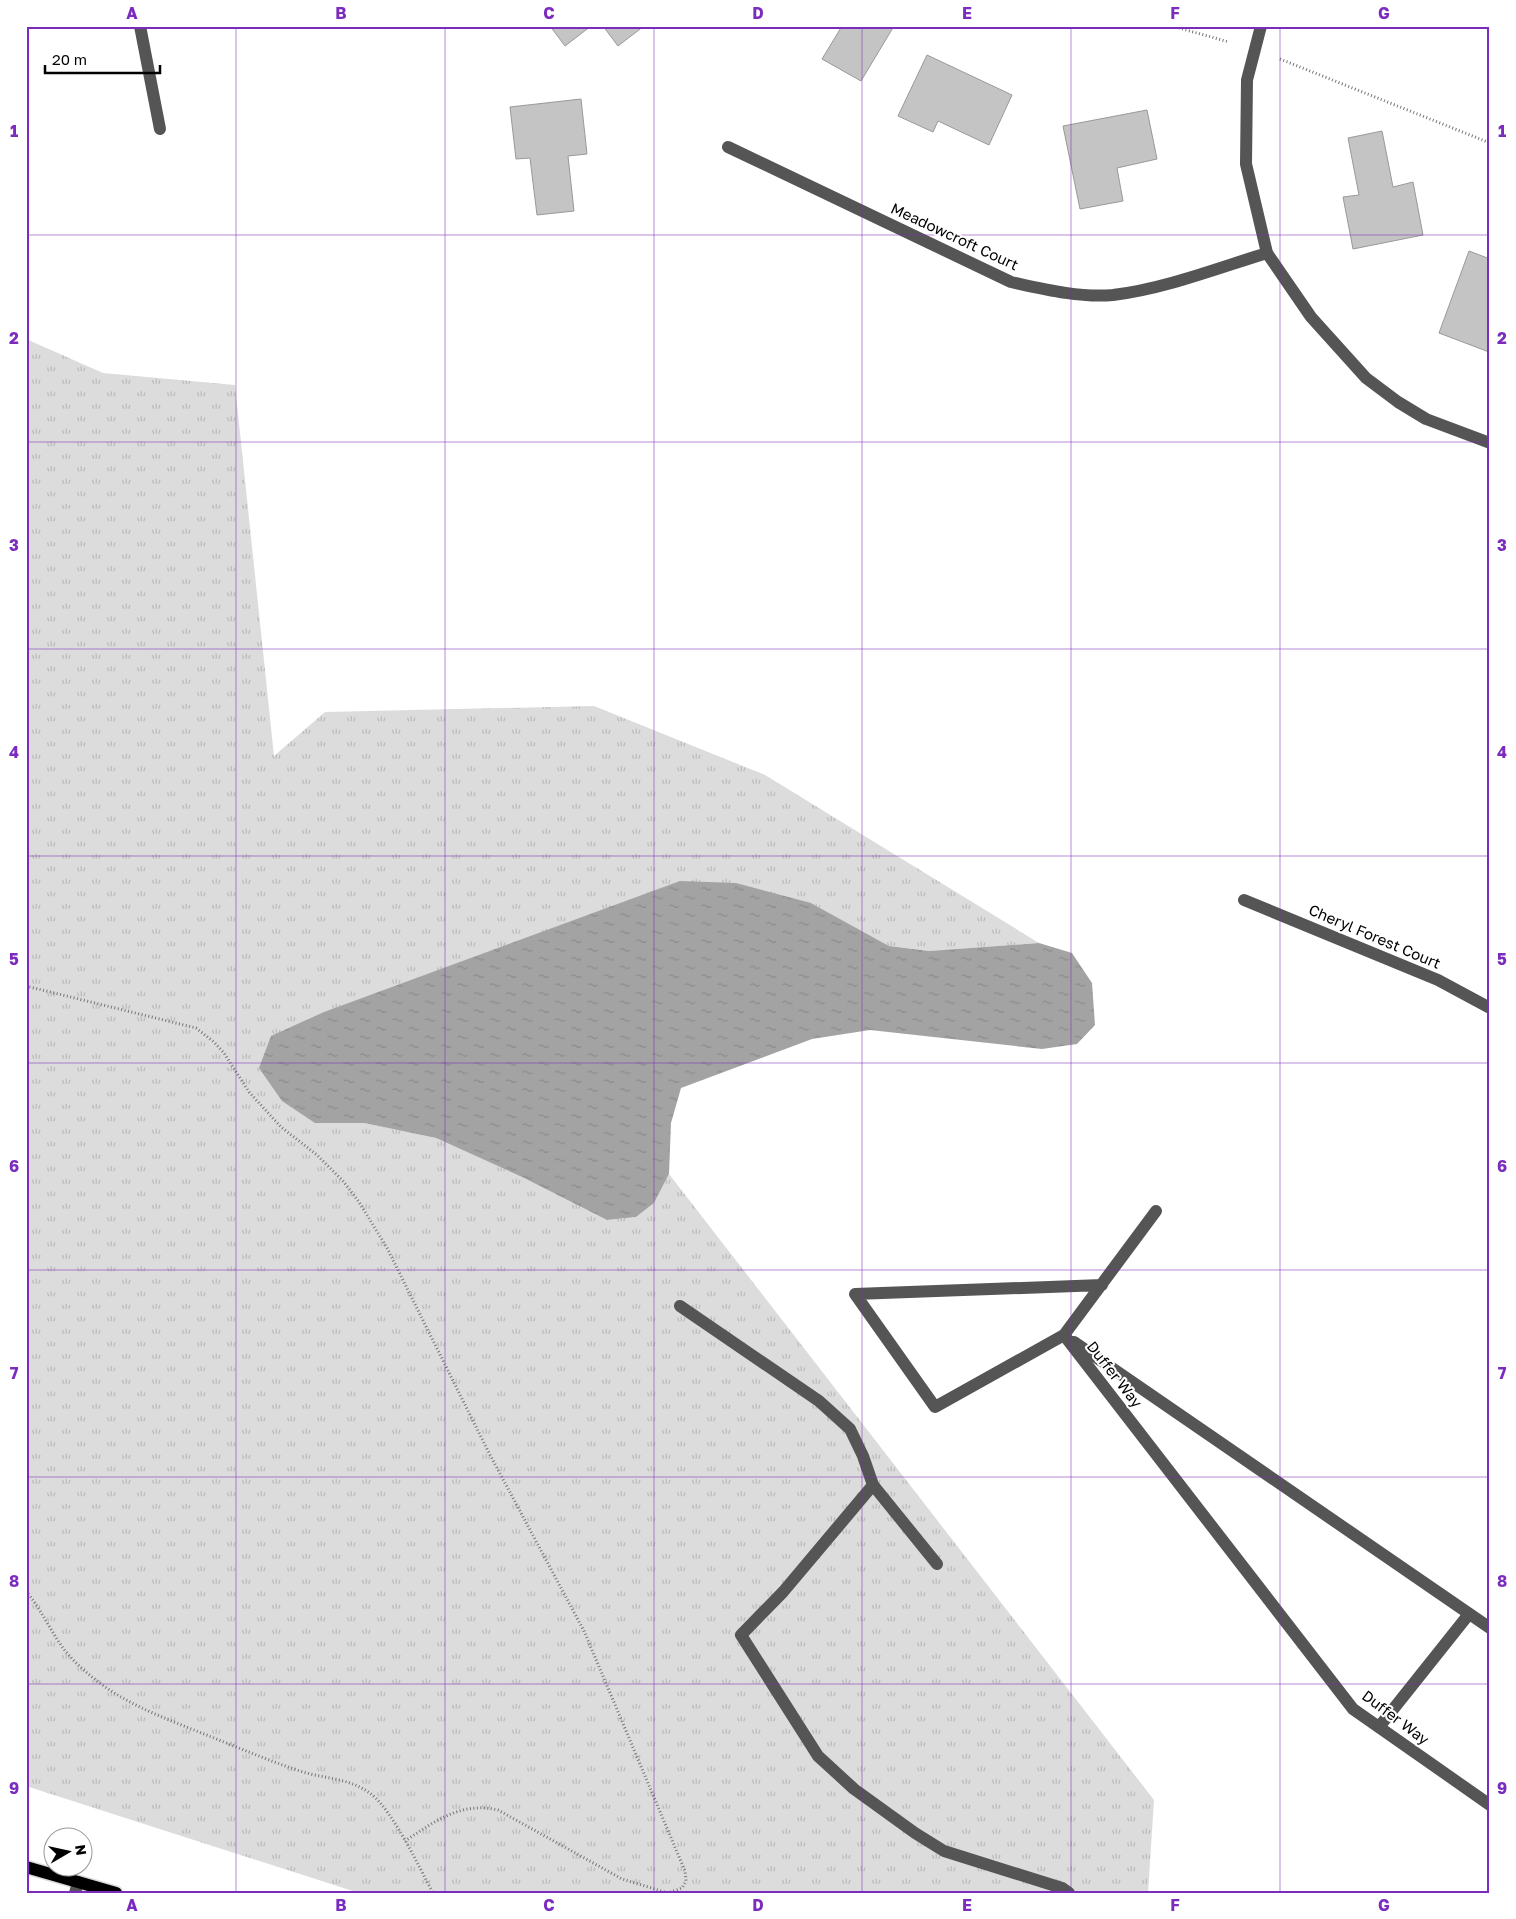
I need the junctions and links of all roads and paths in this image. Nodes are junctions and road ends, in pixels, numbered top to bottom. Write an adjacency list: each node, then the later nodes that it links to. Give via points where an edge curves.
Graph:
1 (140, 26): 5 (street)
2 (1172, 26): 4 (path)
3 (1261, 26): 4 (street)
4 (1255, 49): 6 (path); 8 (street, via 1247,80 1246,164)
5 (160, 129)
6 (1490, 143)
7 (728, 147): 8 (street, Meadowcroft Court, via 1011,282 1062,293 1112,295 1159,285)
8 (1267, 253): 9 (street, via 1311,317 1366,378 1426,419)
9 (1490, 443)
10 (1244, 900): 12 (street, Cheryl Forest Court, via 1438,980)
11 (26, 986): 24 (path, via 196,1028 224,1052 249,1092 280,1128 317,1155 359,1202 391,1255 489,1453 584,1631 685,1871 686,1881 682,1888 668,1892 622,1879 498,1810 484,1807 462,1810 440,1819)
12 (1490, 1008)
13 (1156, 1211): 14 (street)
14 (1102, 1285): 16 (street); 16 (street, via 855,1294 935,1407)
15 (680, 1306): 17 (street, via 819,1401 850,1429)
16 (1064, 1335): 20 (street, Duffer Way); 22 (street, Duffer Way, via 1353,1709)
17 (873, 1486): 18 (street); 29 (street, via 783,1592 741,1635 818,1756 854,1789 944,1851 1062,1888)
18 (937, 1564)
19 (26, 1592): 24 (path, via 63,1648 96,1680 116,1694 161,1717 244,1750 305,1772 351,1782 371,1794 386,1811)
20 (1469, 1614): 21 (street, Duffer Way); 22 (street)
21 (1490, 1628)
22 (1379, 1727): 23 (street, Duffer Way)
23 (1490, 1805)
24 (404, 1841): 28 (path)
25 (26, 1867): 26 (main road)
26 (77, 1887): 27 (main road)
27 (116, 1893)
28 (433, 1893)
29 (1069, 1893)

